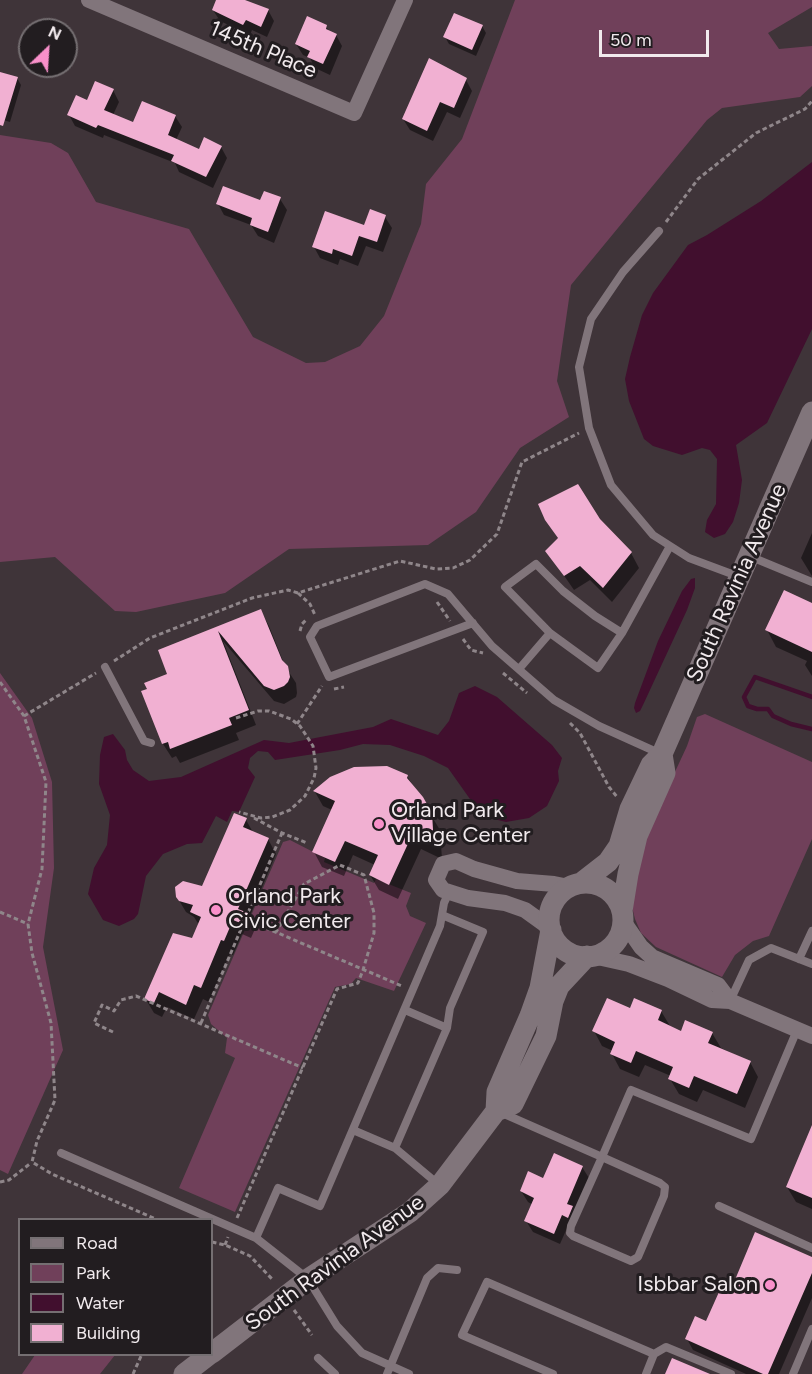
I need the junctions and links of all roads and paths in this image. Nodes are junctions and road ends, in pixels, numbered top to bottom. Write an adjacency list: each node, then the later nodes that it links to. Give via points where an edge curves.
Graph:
1 (89, 0): 2 (street, 145th Place, via 354,113)
2 (405, 0)
3 (812, 101): 4 (path, via 805,109 756,133 698,178)
4 (659, 231): 6 (lane, via 623,272 591,319 579,367)
5 (812, 412): 8 (street, South Ravinia Avenue)
6 (588, 428): 7 (lane, via 611,484 653,535); 14 (path, via 522,462 497,534 470,560 453,568 436,569 400,561 298,593 288,590 252,598 150,638)
7 (670, 546): 9 (lane, via 689,558); 13 (lane)
8 (749, 556): 9 (street, South Ravinia Avenue); 10 (lane)
9 (740, 577): 22 (street, South Ravinia Avenue)
10 (812, 582)
11 (473, 623): 11 (lane, via 448,594 425,584 317,626 310,637 329,677); 15 (lane)
12 (550, 633): 13 (lane, via 598,668); 13 (lane, via 505,587 536,564 563,591); 15 (lane)
13 (622, 633)
14 (105, 667): 18 (path); 21 (lane, via 144,741)
15 (519, 669): 22 (lane, via 554,700 599,726)
16 (0, 682): 18 (path)
17 (321, 686): 20 (path)
18 (24, 716): 33 (path, via 46,782 42,869)
19 (236, 718): 20 (path, via 270,711)
20 (299, 725): 24 (path, via 313,746 316,768 311,788 298,804 281,814)
21 (150, 743)
22 (662, 754): 27 (street, South Ravinia Avenue, via 651,765 630,809 619,846 608,862); 31 (street, South Ravinia Avenue, via 665,773 637,836)
23 (239, 812): 24 (path)
24 (250, 816): 25 (path)
25 (282, 833): 26 (path); 32 (path)
26 (307, 843)
27 (575, 885): 28 (street, via 516,881 456,861 442,864 436,880); 31 (street, via 593,883 604,887 618,901); 34 (street, via 559,894 552,905)
28 (449, 892): 30 (lane); 34 (street, via 525,910)
29 (0, 912): 33 (path)
30 (442, 915): 43 (lane); 45 (lane, via 483,932 450,1008)
31 (622, 916): 37 (street, via 616,940 602,953); 42 (street, via 640,947 652,957 718,985)
32 (245, 919): 36 (path); 44 (path)
33 (28, 924): 54 (path, via 51,1023 55,1100)
34 (551, 929): 37 (street, via 564,949); 49 (street, South Ravinia Avenue, via 540,988 497,1092)
35 (812, 931): 38 (lane)
36 (276, 932): 40 (path); 40 (path, via 304,884 340,865 364,875 374,913 371,947)
37 (590, 956): 42 (street, via 629,964 712,1000); 49 (street, South Ravinia Avenue, via 559,986 546,1036 513,1104)
38 (799, 959): 39 (lane); 42 (lane, via 771,948 749,960)
39 (812, 964)
40 (363, 970): 41 (path); 48 (path, via 358,983 338,990)
41 (402, 986)
42 (730, 1001): 47 (street)
43 (405, 1010): 45 (lane); 50 (lane)
44 (201, 1023): 46 (path, via 136,996 121,1000 114,1011 102,1005 94,1023); 48 (path)
45 (447, 1028): 51 (lane)
46 (113, 1032)
47 (805, 1033): 53 (lane, via 751,1139 631,1090)
48 (303, 1068): 61 (path)
49 (496, 1111): 53 (lane); 56 (street, South Ravinia Avenue)
50 (353, 1130): 51 (lane); 62 (lane, via 320,1206 278,1188)
51 (395, 1148): 56 (lane)
52 (61, 1153): 59 (lane)
53 (602, 1157): 53 (lane, via 665,1187 638,1257 631,1261 570,1233)
54 (32, 1162): 55 (path, via 9,1180); 58 (path)
55 (0, 1182)
56 (440, 1185): 68 (street, South Ravinia Avenue, via 410,1212)
57 (719, 1206): 65 (lane)
58 (153, 1218)
59 (212, 1218)
60 (213, 1218): 61 (lane)
61 (233, 1227): 62 (lane); 64 (path)
62 (256, 1238): 68 (lane)
63 (213, 1242): 64 (path)
64 (225, 1245): 67 (path, via 250,1256)
65 (812, 1248)
66 (456, 1270): 77 (lane, via 438,1268 427,1278)
67 (272, 1279)
68 (308, 1279): 72 (street, South Ravinia Avenue); 77 (lane, via 337,1326 362,1353)
69 (292, 1306): 71 (path)
70 (812, 1329): 85 (lane)
71 (312, 1335)
72 (213, 1352)
73 (654, 1354): 82 (lane, via 487,1282 462,1335); 83 (lane); 84 (lane, via 666,1347)
74 (141, 1356): 78 (path)
75 (208, 1356): 79 (street, South Ravinia Avenue)
76 (318, 1358): 80 (lane)
77 (388, 1370): 81 (lane)
78 (133, 1374)
79 (184, 1374)
80 (335, 1374)
81 (410, 1374)
82 (554, 1374)
83 (646, 1374)
84 (731, 1374)
85 (793, 1374)

